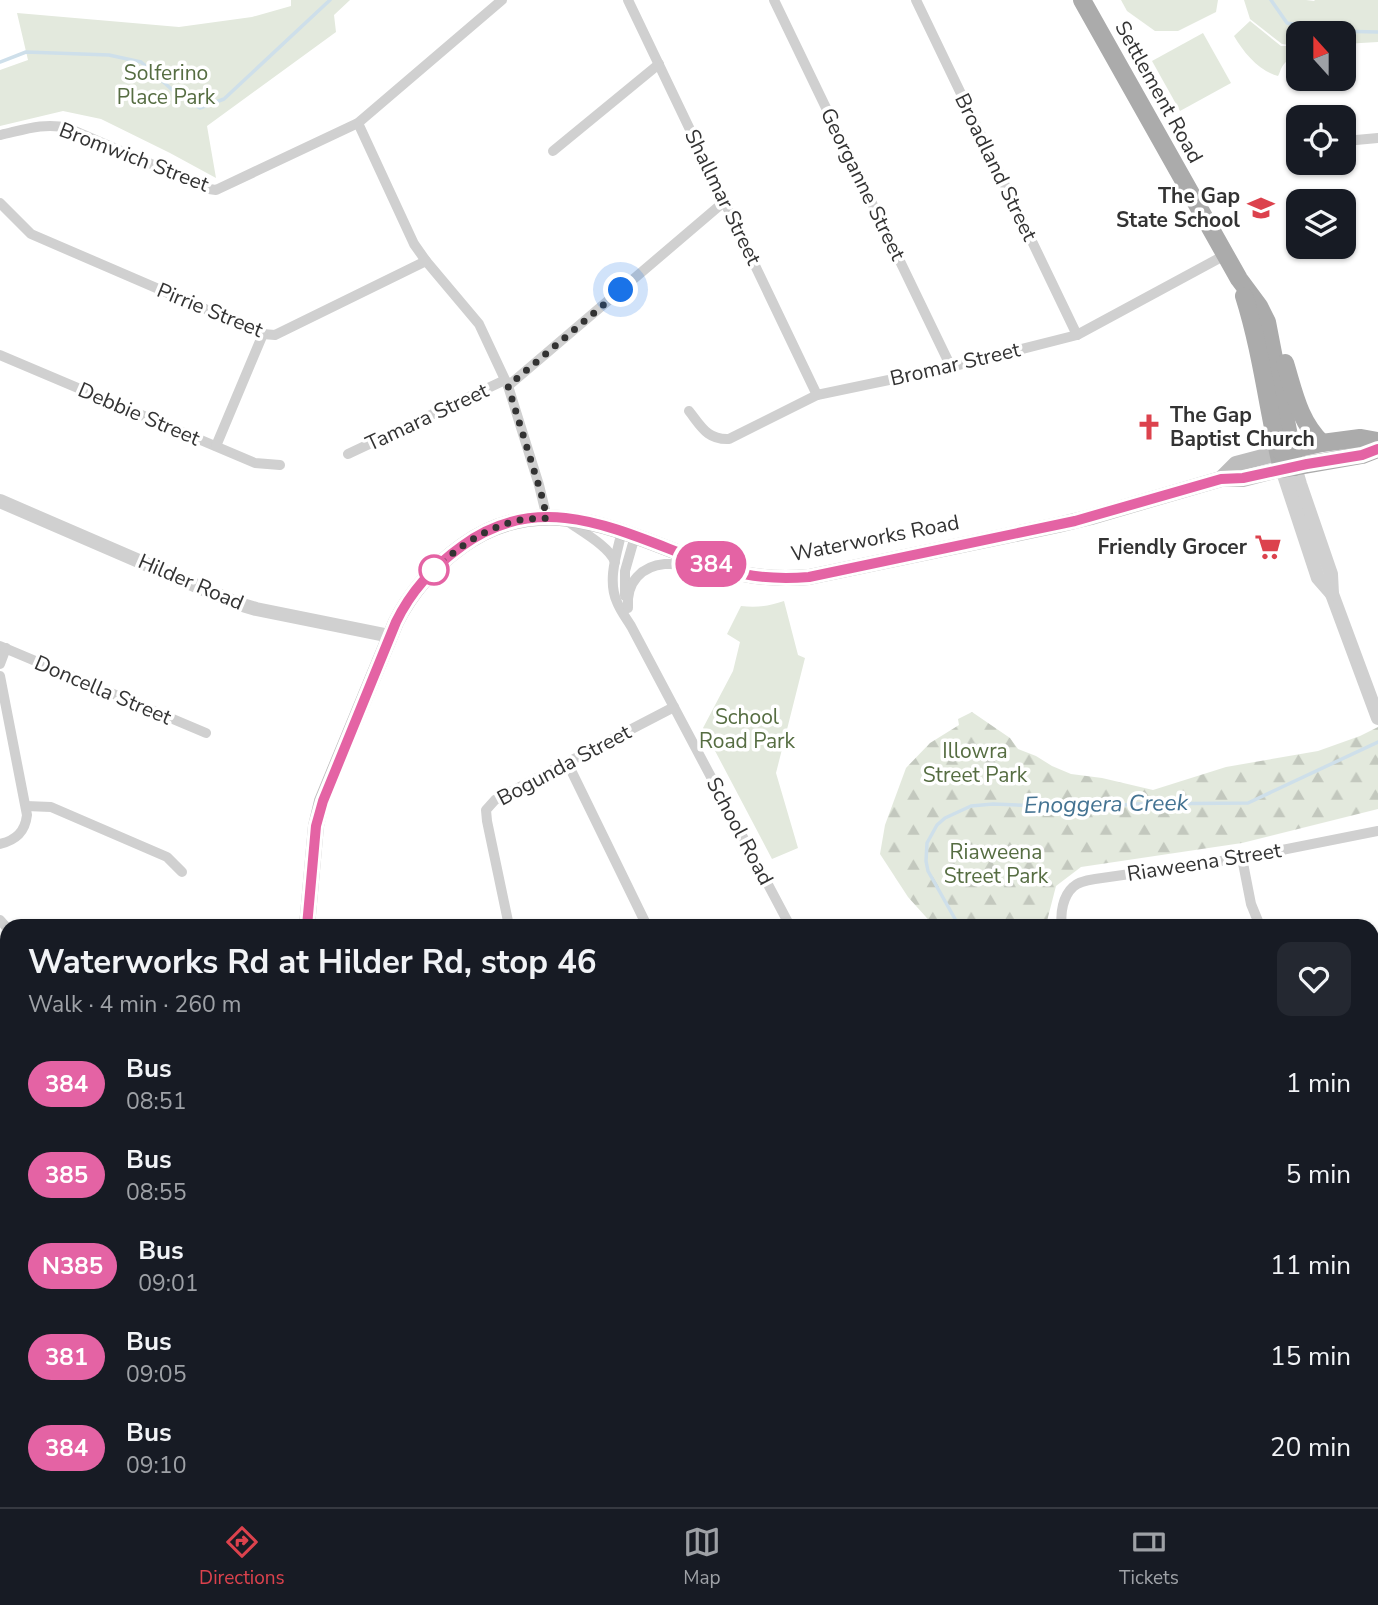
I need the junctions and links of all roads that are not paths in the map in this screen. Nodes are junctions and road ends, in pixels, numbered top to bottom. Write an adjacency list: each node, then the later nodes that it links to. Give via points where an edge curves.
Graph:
1 (502, 0): 7 (street, Bromwich Street)
2 (628, 0): 6 (street, Shallmar Street)
3 (775, 0): 21 (street, Georganne Street)
4 (916, 0): 19 (street, Broadland Street)
5 (1082, 0): 14 (main road, Settlement Road)
6 (659, 64): 11 (street); 12 (street, Shallmar Street)
7 (358, 123): 8 (street, Bromwich Street, via 216,190 59,125); 15 (street)
8 (0, 135)
9 (1378, 138): 10 (street)
10 (1356, 140)
11 (553, 151)
12 (725, 201): 22 (street, Tamara Street); 23 (street, Shallmar Street)
13 (0, 203): 18 (street, Pirrie Street, via 31,234)
14 (1225, 255): 16 (main road, Settlement Road); 19 (street, Bromar Street)
15 (426, 261): 18 (street, Pirrie Street, via 275,335); 22 (street, via 479,324)
16 (1239, 279): 17 (main road, Settlement Road); 30 (main road, Settlement Road)
17 (1264, 315): 26 (main road, via 1300,410); 30 (main road, Settlement Road)
18 (263, 334): 27 (street)
19 (1076, 335): 21 (street, Bromar Street)
20 (0, 355): 27 (street, Debbie Street)
21 (951, 367): 23 (street, Bromar Street)
22 (507, 383): 29 (street, Tamara Street); 33 (street, via 541,493)
23 (817, 395): 24 (street, Bromar Street, via 729,439 709,435)
24 (689, 411)
25 (1378, 440): 26 (main road, Waterworks Road)
26 (1322, 443): 30 (main road, Waterworks Road)
27 (216, 446): 31 (street, Debbie Street, via 255,463)
28 (1378, 449): 30 (main road, Waterworks Road, via 1362,455)
29 (348, 454)
30 (1286, 460): 36 (main road, Waterworks Road, via 1243,478 1221,479 1091,517 809,577); 44 (street, via 1303,538 1318,578 1332,594)
31 (280, 465)
32 (0, 501): 39 (street, Hilder Road, via 236,603)
33 (555, 518): 34 (main road, Waterworks Road, via 585,520); 35 (street, via 604,547); 39 (main road, Waterworks Road, via 520,520 472,539 408,599)
34 (629, 533): 35 (street, School Road); 36 (main road, Waterworks Road); 37 (street, School Road)
35 (614, 562): 38 (street, School Road, via 615,598)
36 (726, 570): 37 (street, via 652,566 631,586)
37 (628, 608): 38 (street, School Road)
38 (631, 626): 43 (street, School Road)
39 (390, 635): 53 (main road, Waterworks Road, via 323,801 316,826)
40 (3, 647): 41 (street); 46 (street, Doncella Street)
41 (0, 664)
42 (0, 676): 45 (street)
43 (674, 707): 47 (street, Bogunda Street); 56 (street, School Road)
44 (1378, 718)
45 (5, 725): 48 (street)
46 (206, 733)
47 (567, 762): 54 (street, Bogunda Street, via 495,800 486,810); 55 (street)
48 (26, 806): 50 (street, via 23,831); 52 (street, via 51,807 167,857)
49 (1378, 831): 51 (street, Riaweena Street)
50 (0, 844)
51 (1242, 858): 57 (street, Riaweena Street, via 1082,882 1064,902); 58 (street)
52 (182, 872)
53 (308, 919)
54 (507, 919)
55 (644, 919)
56 (786, 919)
57 (1061, 919)
58 (1256, 919)

